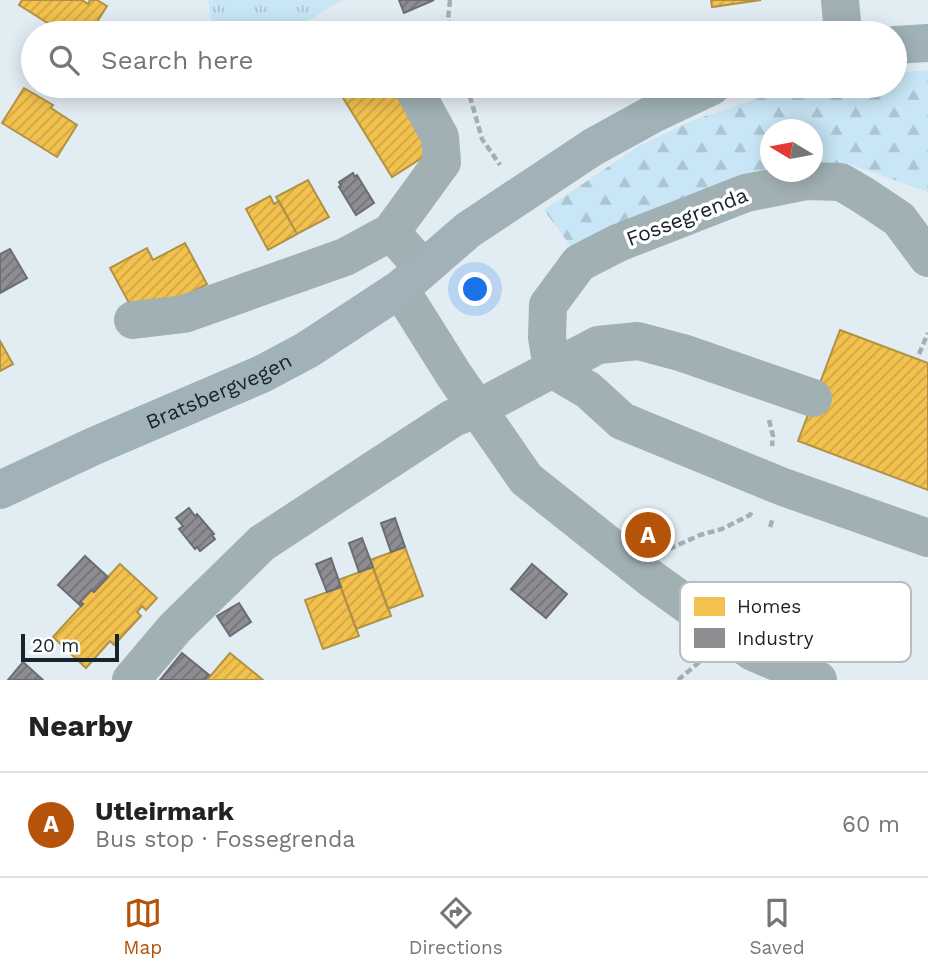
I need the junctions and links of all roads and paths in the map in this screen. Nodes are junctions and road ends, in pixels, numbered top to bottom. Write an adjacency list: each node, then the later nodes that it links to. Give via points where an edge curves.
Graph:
1 (450, 0): 3 (path)
2 (840, 0): 4 (street)
3 (449, 21)
4 (842, 21)
5 (928, 43): 6 (main road)
6 (907, 44)
7 (419, 98): 11 (street, via 440,137 442,162)
8 (470, 98): 10 (path, via 482,139)
9 (687, 98): 10 (main road, Bratsbergvegen, via 593,147)
10 (521, 195): 13 (main road, Bratsbergvegen, via 468,230)
11 (391, 232): 13 (street); 14 (street, via 345,257 184,314)
12 (928, 258): 17 (street, Fossegrenda, via 899,219 841,182 806,181 746,193 579,263 548,305)
13 (412, 278): 19 (street); 20 (main road, Bratsbergvegen, via 307,350 262,374)
14 (133, 320)
15 (928, 332): 16 (path)
16 (919, 354)
17 (552, 369): 18 (street, via 598,345 638,341); 19 (street); 21 (street, via 588,390 622,421 783,487)
18 (813, 398)
19 (477, 409): 22 (street, via 526,479); 25 (street, via 453,418 262,543 175,628)
20 (0, 490)
21 (928, 538)
22 (680, 599)
23 (700, 662): 26 (path)
24 (776, 662): 27 (street)
25 (131, 680)
26 (678, 680)
27 (818, 680)

